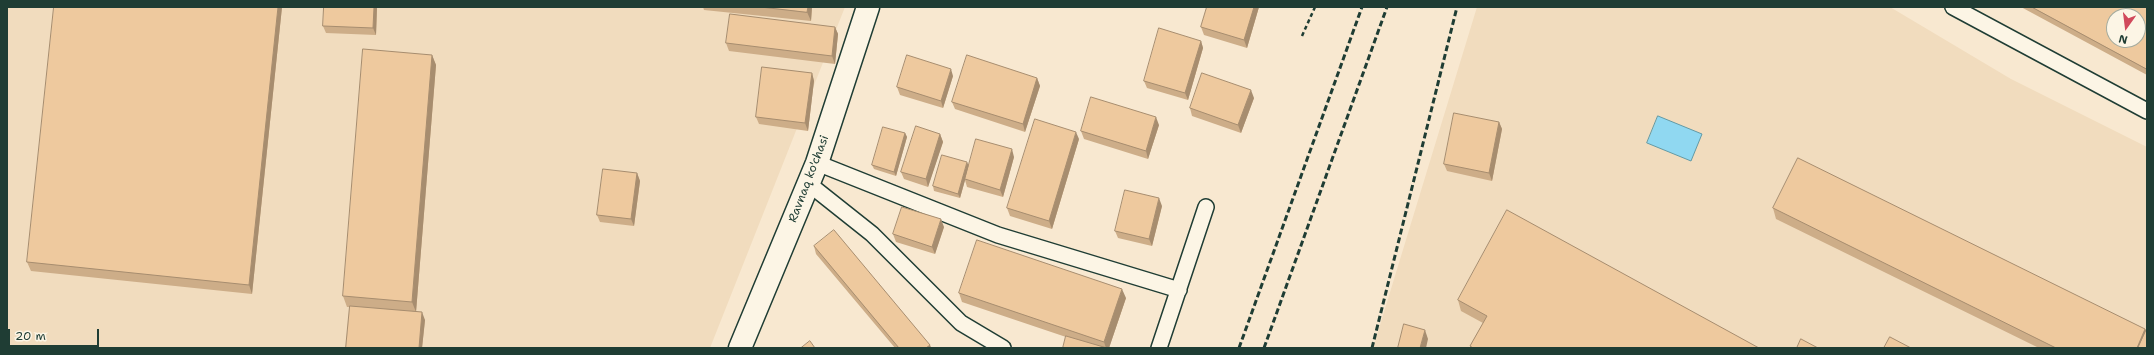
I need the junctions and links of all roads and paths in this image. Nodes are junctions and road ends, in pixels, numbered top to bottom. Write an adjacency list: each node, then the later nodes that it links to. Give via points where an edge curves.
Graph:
1 (868, 7): 6 (street, Ravnaq ko'chasi)
2 (1314, 7): 4 (path)
3 (1953, 7): 5 (lane)
4 (1302, 36)
5 (2147, 111)
6 (817, 163): 7 (street, Ravnaq ko'chasi); 9 (lane, via 998,235)
7 (808, 184): 10 (street, Ravnaq ko'chasi); 11 (lane, via 872,234 961,323)
8 (1206, 207): 9 (lane)
9 (1179, 290): 12 (lane)
10 (740, 348)
11 (1003, 348)
12 (1159, 348)

